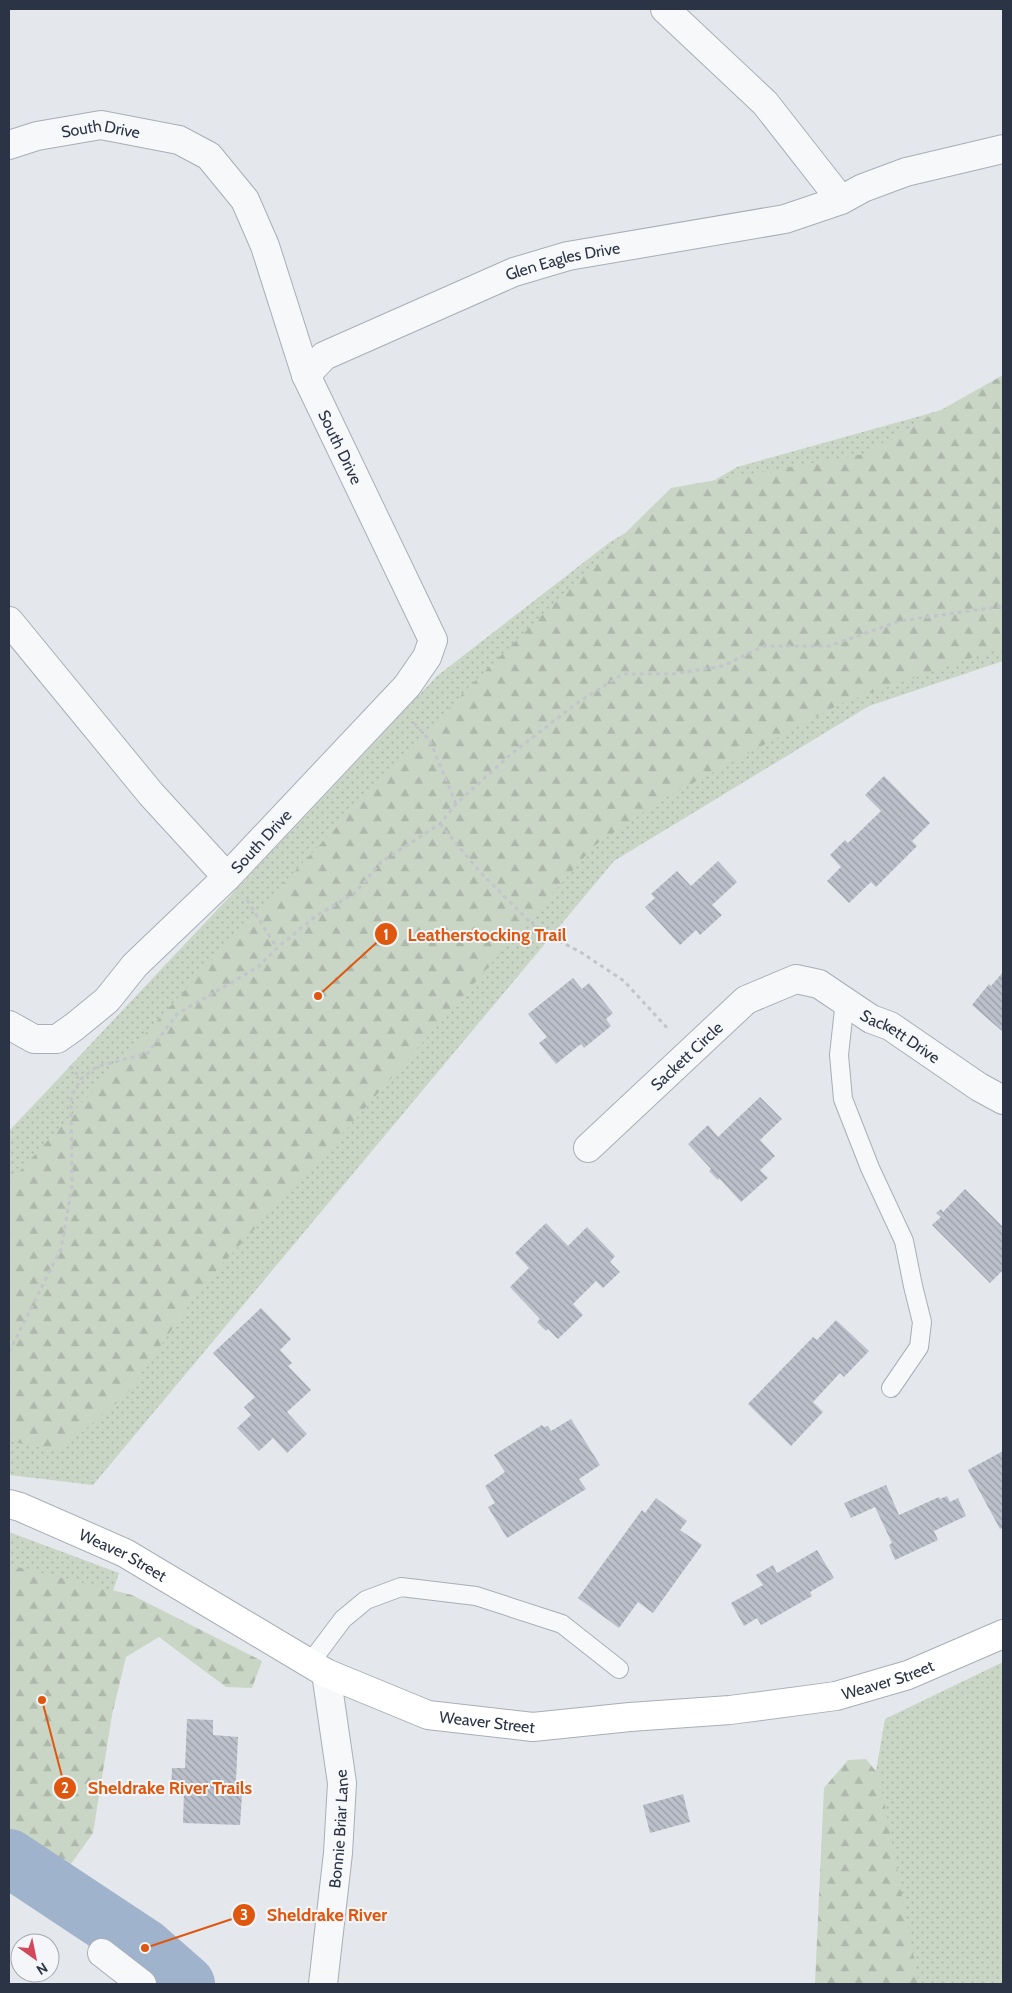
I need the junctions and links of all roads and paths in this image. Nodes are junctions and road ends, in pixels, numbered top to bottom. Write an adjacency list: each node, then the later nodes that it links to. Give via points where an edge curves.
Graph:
1 (665, 9): 4 (street, via 765,103)
2 (9, 144): 5 (street, South Drive, via 101,125 179,140 209,156 245,200 265,246)
3 (1003, 149): 4 (street, Glen Eagles Drive, via 906,172)
4 (841, 200): 5 (street, Glen Eagles Drive, via 785,219 568,256 514,272 324,356)
5 (306, 375): 8 (street, South Drive, via 433,640 426,657)
6 (1003, 606): 9 (path, via 900,621 829,646 764,646 723,666 672,674 623,674 577,703 510,755)
7 (9, 621): 11 (street, South Drive, via 151,794)
8 (393, 700): 9 (path, via 430,741); 11 (street, South Drive)
9 (456, 804): 10 (path)
10 (440, 824): 12 (path, via 381,862 355,893 316,916); 16 (path, via 480,872 537,929 624,980)
11 (227, 877): 12 (path, via 247,899); 15 (street, South Drive, via 135,966 107,1000 57,1039 34,1039)
12 (277, 948): 19 (path, via 258,967 177,1014 148,1053 96,1067 81,1080 71,1097 72,1186 61,1248)
13 (796, 979): 14 (street, Sackett Drive, via 819,984); 16 (street, Sackett Circle, via 746,1000)
14 (845, 1000): 17 (street, Sackett Drive); 20 (lane, via 839,1055 844,1099 870,1168 904,1241 922,1322 919,1347)
15 (9, 1025)
16 (689, 1053): 18 (street, Sackett Circle)
17 (1003, 1100)
18 (588, 1148)
19 (9, 1352)
20 (891, 1388)
21 (9, 1504): 23 (main road, Weaver Street, via 125,1552)
22 (1003, 1634): 23 (main road, Weaver Street, via 908,1675 836,1696 730,1710 533,1727 428,1715)
23 (318, 1668): 24 (lane, via 343,1618 366,1600 401,1587 476,1596 562,1624); 27 (street, Bonnie Briar Lane, via 342,1783 338,1853)
24 (619, 1669)
25 (102, 1953): 26 (street)
26 (142, 1984)
27 (323, 1984)

